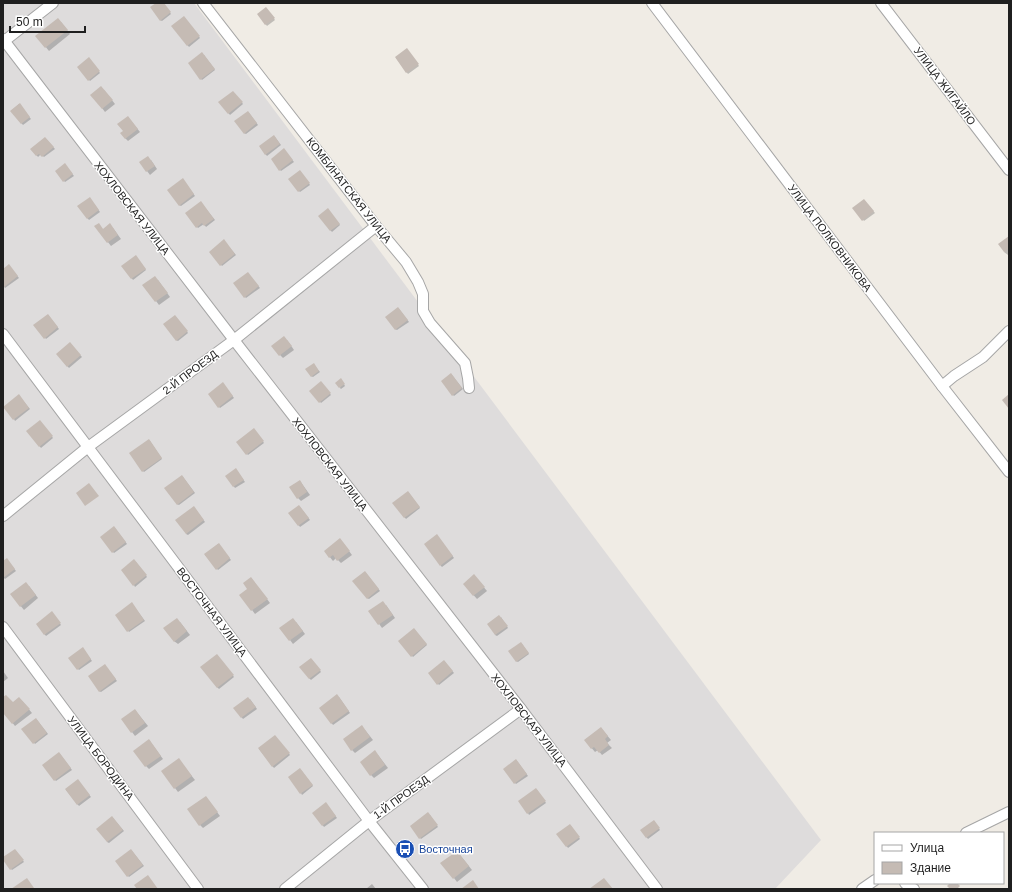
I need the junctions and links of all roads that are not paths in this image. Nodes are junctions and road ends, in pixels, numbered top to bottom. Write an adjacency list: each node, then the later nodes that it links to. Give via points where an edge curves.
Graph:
1 (53, 3): 5 (street)
2 (203, 3): 7 (street, КОМБИНАТСКАЯ УЛИЦА)
3 (652, 3): 11 (street, УЛИЦА ПОЛКОВНИКОВА)
4 (881, 3): 6 (street, УЛИЦА ЖИГАЙЛО)
5 (4, 41): 10 (street, ХОХЛОВСКАЯ УЛИЦА)
6 (1009, 170)
7 (376, 226): 10 (street, 2-Й ПРОЕЗД); 12 (street, КОМБИНАТСКАЯ УЛИЦА, via 406,262 418,282 423,294 423,311 464,363)
8 (1009, 331): 11 (street, via 983,357)
9 (3, 334): 13 (street, ВОСТОЧНАЯ УЛИЦА)
10 (234, 340): 13 (street, 2-Й ПРОЕЗД); 17 (street, ХОХЛОВСКАЯ УЛИЦА)
11 (942, 386): 14 (street, УЛИЦА ПОЛКОВНИКОВА)
12 (470, 388)
13 (88, 448): 15 (street, 2-Й ПРОЕЗД); 19 (street, ВОСТОЧНАЯ УЛИЦА)
14 (1009, 472)
15 (3, 516)
16 (3, 627): 22 (street, УЛИЦА БОРОДИНА)
17 (521, 709): 19 (street, 1-Й ПРОЕЗД); 25 (street, ХОХЛОВСКАЯ УЛИЦА)
18 (1009, 812): 20 (street)
19 (369, 820): 23 (street, 1-Й ПРОЕЗД); 24 (street, ВОСТОЧНАЯ УЛИЦА)
20 (968, 832)
21 (874, 881): 26 (street)
22 (198, 889)
23 (285, 889)
24 (423, 889)
25 (657, 889)
26 (862, 889)

